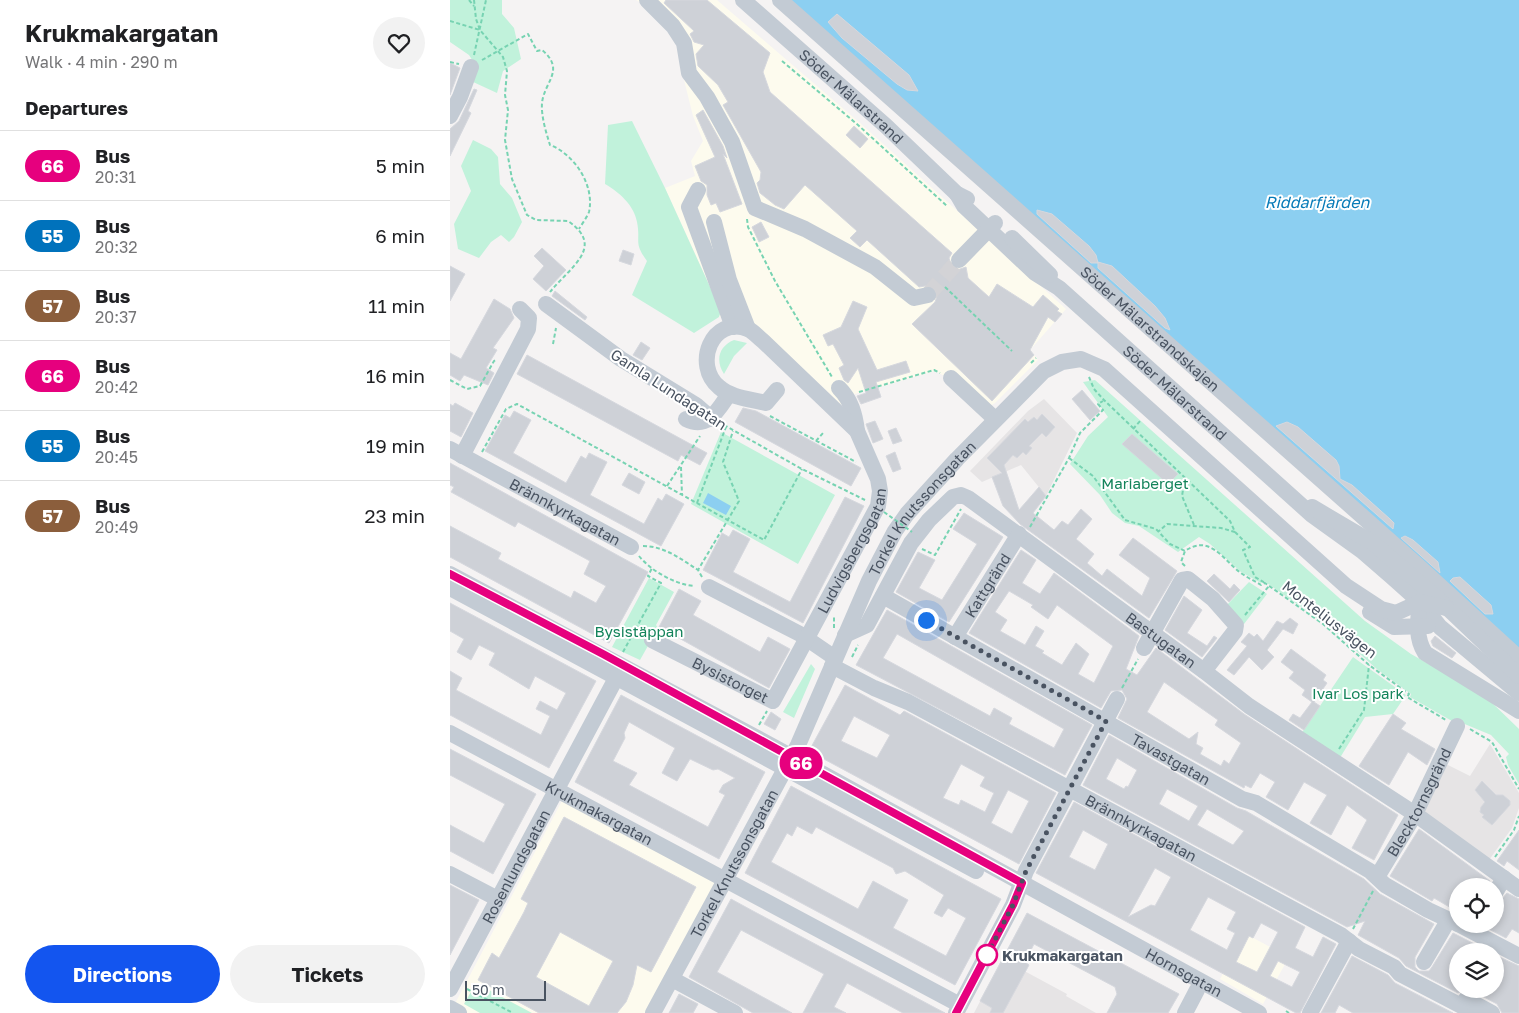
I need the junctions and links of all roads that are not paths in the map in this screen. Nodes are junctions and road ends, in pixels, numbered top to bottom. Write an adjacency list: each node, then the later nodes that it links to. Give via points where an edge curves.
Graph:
1 (743, 0): 8 (street, Söder Mälarstrand, via 962,189)
2 (780, 0): 43 (street, Söder Mälarstrandskajen)
3 (652, 2): 10 (street, via 684,43 689,73 707,96 732,142 755,208 805,229 875,267 914,298)
4 (471, 67): 5 (street)
5 (450, 116)
6 (698, 190): 13 (street, via 689,207)
7 (714, 222): 13 (street)
8 (992, 226): 9 (street); 23 (street, Söder Mälarstrand, via 1046,270 1059,288)
9 (959, 260)
10 (928, 294)
11 (546, 304): 20 (street, Gamla Lundagatan, via 621,360 696,405)
12 (520, 309): 22 (street, via 529,318 528,329)
13 (741, 328): 17 (street, via 720,331 711,340 707,351 707,363 717,386); 21 (street, Ludvigsbergsgatan, via 763,341)
14 (951, 378): 19 (street)
15 (776, 390): 17 (street, via 766,403)
16 (843, 392): 21 (street, Ludvigsbergsgatan, via 856,415)
17 (729, 394): 20 (street)
18 (686, 419): 20 (street)
19 (995, 420): 28 (street, Torkel Knutssonsgatan, via 1052,365 1073,360 1088,361 1111,375); 38 (street, Torkel Knutssonsgatan, via 919,500 895,531)
20 (719, 423)
21 (857, 431): 40 (street, Ludvigsbergsgatan, via 878,479 881,509)
22 (456, 452): 25 (street, Brännkyrkagatan)
23 (1292, 496): 27 (street, Söder Mälarstrand, via 1358,533); 32 (street, Söder Mälarstrand)
24 (1021, 535): 31 (street, Bastugatan, via 968,498 962,495 953,497 916,536); 37 (street, Bastugatan); 39 (street, Kattgränd)
25 (631, 547)
26 (450, 574): 45 (street, Hornsgatan)
27 (1412, 576): 32 (street); 33 (street, Söder Mälarstrand)
28 (1346, 586): 32 (street, Torkel Knutssonsgatan, via 1389,612 1402,611 1414,602); 34 (street, Torkel Knutssonsgatan, via 1358,602)
29 (709, 587): 40 (street, Brännkyrkagatan)
30 (450, 588): 45 (street, Hornsgatan)
31 (884, 596): 38 (street, via 867,625); 39 (street, Tavastgatan)
32 (1420, 602): 33 (street); 34 (street, via 1414,615 1405,622); 35 (street); 36 (street, Söder Mälarstrand)
33 (1446, 608): 47 (street, Söder Mälarstrand)
34 (1383, 621): 35 (street, Torkel Knutssonsgatan, via 1399,628)
35 (1417, 625): 36 (street, Torkel Knutssonsgatan); 50 (street, via 1419,643 1425,653)
36 (1440, 627): 49 (street, Söder Mälarstrand)
37 (1152, 633): 42 (street); 46 (street, Bastugatan); 46 (street, via 1184,576 1236,625 1235,631)
38 (845, 634): 44 (street, Torkel Knutssonsgatan)
39 (955, 637): 51 (street, Tavastgatan)
40 (807, 639): 41 (street, Bysistorget, via 773,701); 44 (street, Brännkyrkagatan)
41 (652, 640)
42 (1141, 654)
43 (1519, 658)
44 (839, 662): 54 (street, Torkel Knutssonsgatan); 56 (street, Brännkyrkagatan)
45 (620, 665): 54 (street, Hornsgatan); 55 (street, Rosenlundsgatan)
46 (1204, 671): 57 (street, Bastugatan, via 1249,706)
47 (1519, 676)
48 (1120, 693): 51 (street)
49 (1519, 693)
50 (1519, 711)
51 (1106, 721): 56 (street); 61 (street, Tavastgatan, via 1242,799 1256,803)
52 (1457, 726): 57 (street, Blecktornsgränd)
53 (450, 733): 55 (street, Krukmakargatan)
54 (788, 763): 60 (street, Torkel Knutssonsgatan); 62 (street, Hornsgatan)
55 (556, 788): 60 (street, Krukmakargatan); 64 (street, Rosenlundsgatan)
56 (1070, 790): 62 (street); 68 (street, Brännkyrkagatan)
57 (1415, 814): 59 (street, Bastugatan); 61 (street, Blecktornsgränd)
58 (450, 874): 64 (street)
59 (1504, 878): 63 (street, Bastugatan)
60 (726, 879): 72 (street, Torkel Knutssonsgatan); 76 (street, Krukmakargatan)
61 (1376, 881): 65 (street, Tavastgatan)
62 (1020, 888): 74 (street, Hornsgatan); 76 (street); 82 (street, Hornsgatan)
63 (1519, 889)
64 (498, 899): 73 (street, Rosenlundsgatan)
65 (1449, 919)
66 (1453, 933): 70 (street)
67 (1478, 933): 69 (street, Tavastgatan)
68 (1351, 935): 71 (street, Brännkyrkagatan, via 1359,949); 83 (street)
69 (1519, 956)
70 (1424, 962)
71 (1394, 967): 84 (street, Brännkyrkagatan, via 1400,974); 85 (street, Brännkyrkagatan, via 1417,974)
72 (672, 979): 78 (street, Torkel Knutssonsgatan); 79 (street)
73 (450, 989)
74 (1198, 990): 80 (street); 81 (street, Hornsgatan)
75 (450, 1008): 77 (street)
76 (958, 1009)
77 (459, 1013)
78 (653, 1013)
79 (735, 1013)
80 (1185, 1013)
81 (1239, 1013)
82 (1259, 1013)
83 (1310, 1013)
84 (1475, 1013)
85 (1492, 1013)

